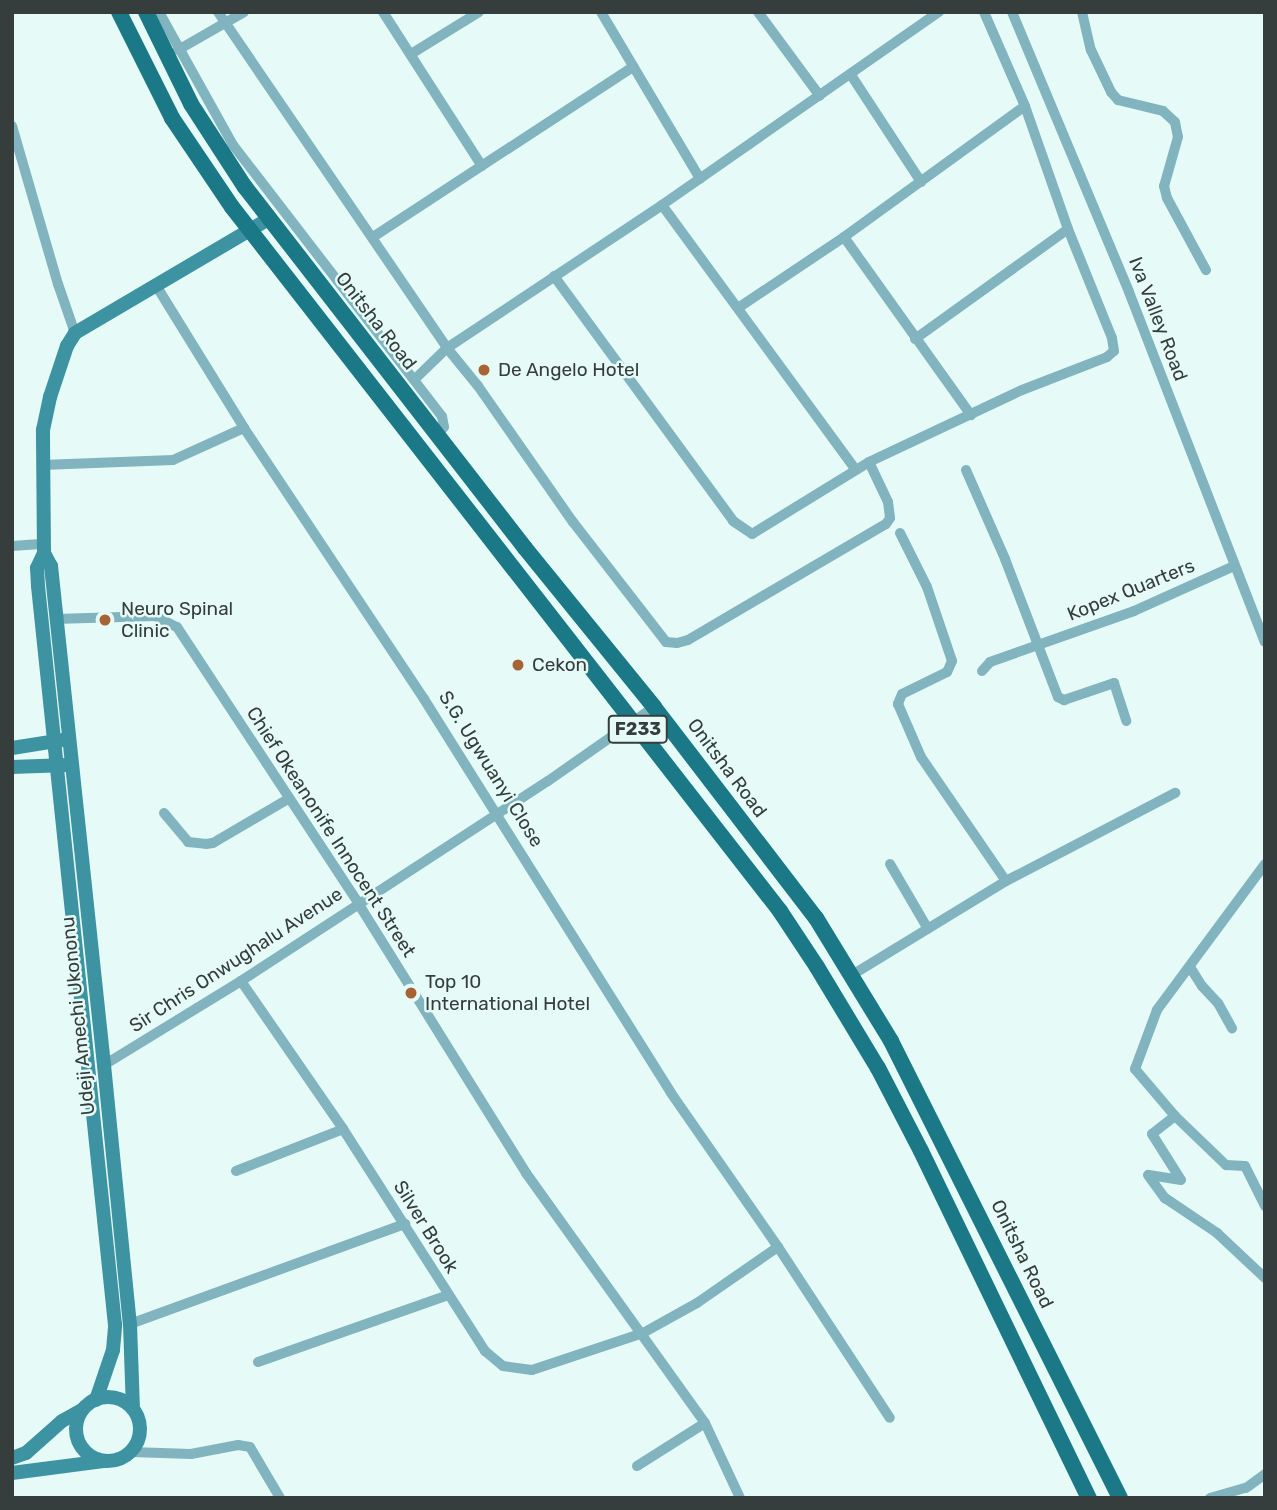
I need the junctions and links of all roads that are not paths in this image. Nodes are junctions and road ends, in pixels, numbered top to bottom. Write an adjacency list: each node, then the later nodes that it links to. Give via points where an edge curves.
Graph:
1 (120, 12): 27 (main road, F233, via 172,118)
2 (146, 12): 26 (main road, Onitsha Road / F233, via 191,104)
3 (159, 12): 15 (street)
4 (218, 12): 14 (street)
5 (244, 12): 14 (street)
6 (383, 12): 16 (street)
7 (479, 12): 16 (street)
8 (601, 12): 17 (street)
9 (758, 12): 19 (street)
10 (939, 12): 18 (street)
11 (984, 12): 20 (street)
12 (1012, 12): 49 (street, Iva Valley Road, via 1129,292)
13 (1082, 12): 31 (street, via 1091,50 1111,92 1118,100 1163,111 1175,122 1178,137 1164,186)
14 (225, 25): 15 (street); 29 (street)
15 (178, 50): 38 (street, via 233,145)
16 (411, 54): 22 (street)
17 (633, 67): 22 (street); 23 (street)
18 (851, 75): 19 (street); 24 (street)
19 (820, 96): 23 (street)
20 (1025, 107): 24 (street); 28 (street)
21 (12, 126): 35 (street)
22 (482, 166): 29 (street)
23 (700, 179): 25 (street)
24 (921, 182): 30 (street)
25 (662, 205): 32 (street); 34 (street)
26 (270, 218): 27 (main road); 41 (main road, Onitsha Road / F233)
27 (250, 229): 33 (main road); 57 (main road, F233)
28 (1068, 229): 36 (street); 39 (street, via 1114,351)
29 (373, 237): 37 (street)
30 (844, 237): 34 (street); 36 (street)
31 (1206, 270)
32 (554, 276): 37 (street); 44 (street, via 743,530 752,534 764,529)
33 (157, 287): 35 (main road); 40 (street, S.G. Ugwuanyi Close)
34 (738, 308): 44 (street)
35 (75, 334): 43 (main road, via 50,397)
36 (915, 339): 39 (street)
37 (447, 348): 38 (street); 42 (street, via 666,642 688,640 886,524 888,502)
38 (416, 378): 41 (street, via 442,416 444,427)
39 (971, 415): 42 (street)
40 (244, 428): 43 (street, via 173,460); 65 (street, S.G. Ugwuanyi Close)
41 (437, 435): 55 (main road, Onitsha Road / F233)
42 (869, 462): 44 (street)
43 (42, 465): 48 (main road)
44 (856, 470)
45 (966, 470): 53 (street)
46 (900, 533): 68 (street, via 927,587 952,661 947,673 902,694 898,704 921,757)
47 (12, 546): 48 (street)
48 (44, 549): 50 (main road, Udeji Amechi Ukononu, via 51,566); 58 (main road, via 37,568 38,586)
49 (1234, 566): 51 (street, Iva Valley Road); 53 (street, Kopex Quarters, via 1134,611)
50 (55, 619): 58 (main road, Udeji Amechi Ukononu); 63 (street, Chief Okeanonife Innocent Street, via 155,616 170,621)
51 (1262, 626): 52 (street, Iva Valley Road)
52 (1265, 642)
53 (1040, 644): 54 (street, Kopex Quarters, via 990,662); 56 (street, via 1056,693 1064,700 1114,683)
54 (982, 671)
55 (654, 707): 57 (street, Sir Chris Onwughalu Avenue); 72 (main road, Onitsha Road / F233, via 816,918)
56 (1126, 721)
57 (634, 723): 65 (street, Sir Chris Onwughalu Avenue); 100 (main road, F233, via 779,911 878,1068 958,1223)
58 (61, 741): 59 (main road); 60 (main road, Udeji Amechi Ukononu)
59 (12, 748)
60 (64, 765): 61 (main road); 75 (main road, Udeji Amechi Ukononu); 78 (main road, Udeji Amechi Ukononu)
61 (12, 767)
62 (1175, 793): 68 (street)
63 (288, 799): 64 (street, via 206,844 188,842); 69 (street, Chief Okeanonife Innocent Street)
64 (164, 813)
65 (496, 814): 69 (street, Sir Chris Onwughalu Avenue); 82 (street, S.G. Ugwuanyi Close, via 671,1093)
66 (890, 864): 70 (street)
67 (1265, 864): 71 (street)
68 (1006, 881): 70 (street)
69 (358, 904): 73 (street, Sir Chris Onwughalu Avenue); 86 (street, Chief Okeanonife Innocent Street, via 526,1173)
70 (928, 929): 72 (street)
71 (1190, 967): 74 (street); 76 (street, via 1152,1018 1135,1069)
72 (852, 975): 103 (main road, Onitsha Road / F233, via 930,1115)
73 (241, 981): 75 (street, Sir Chris Onwughalu Avenue); 77 (street, Silver Brook)
74 (1232, 1028)
75 (104, 1065): 78 (main road, Udeji Amechi Ukononu)
76 (1175, 1116): 80 (street, via 1226,1165 1245,1166); 83 (street, via 1152,1134 1181,1180 1148,1175 1165,1198 1217,1233)
77 (344, 1129): 79 (street); 81 (street, Silver Brook)
78 (104, 1154): 85 (main road, Udeji Amechi Ukononu); 88 (main road, Udeji Amechi Ukononu, via 115,1325 113,1349)
79 (236, 1171)
80 (1265, 1206)
81 (405, 1224): 84 (street, Silver Brook); 85 (street)
82 (778, 1247): 86 (street, via 669,1321); 91 (street, S.G. Ugwuanyi Close)
83 (1265, 1278)
84 (448, 1295): 86 (street, Silver Brook, via 493,1359 517,1370 532,1370); 87 (street)
85 (130, 1324): 89 (main road, Udeji Amechi Ukononu)
86 (643, 1333): 92 (street, Chief Okeanonife Innocent Street)
87 (258, 1362)
88 (96, 1400): 89 (main road, via 116,1398); 90 (main road)
89 (133, 1409): 93 (main road, via 140,1436)
90 (82, 1410): 94 (main road, via 26,1453); 95 (main road, via 78,1439 89,1454)
91 (890, 1418)
92 (705, 1423): 96 (street); 102 (street, Chief Okeanonife Innocent Street)
93 (131, 1452): 95 (main road); 101 (street, via 191,1454 250,1447)
94 (12, 1458)
95 (107, 1461): 97 (main road)
96 (637, 1466)
97 (12, 1473)
98 (1265, 1474): 99 (street)
99 (1248, 1493): 104 (street)
100 (1087, 1494)
101 (280, 1498)
102 (740, 1498)
103 (1120, 1498)
104 (1210, 1498)

